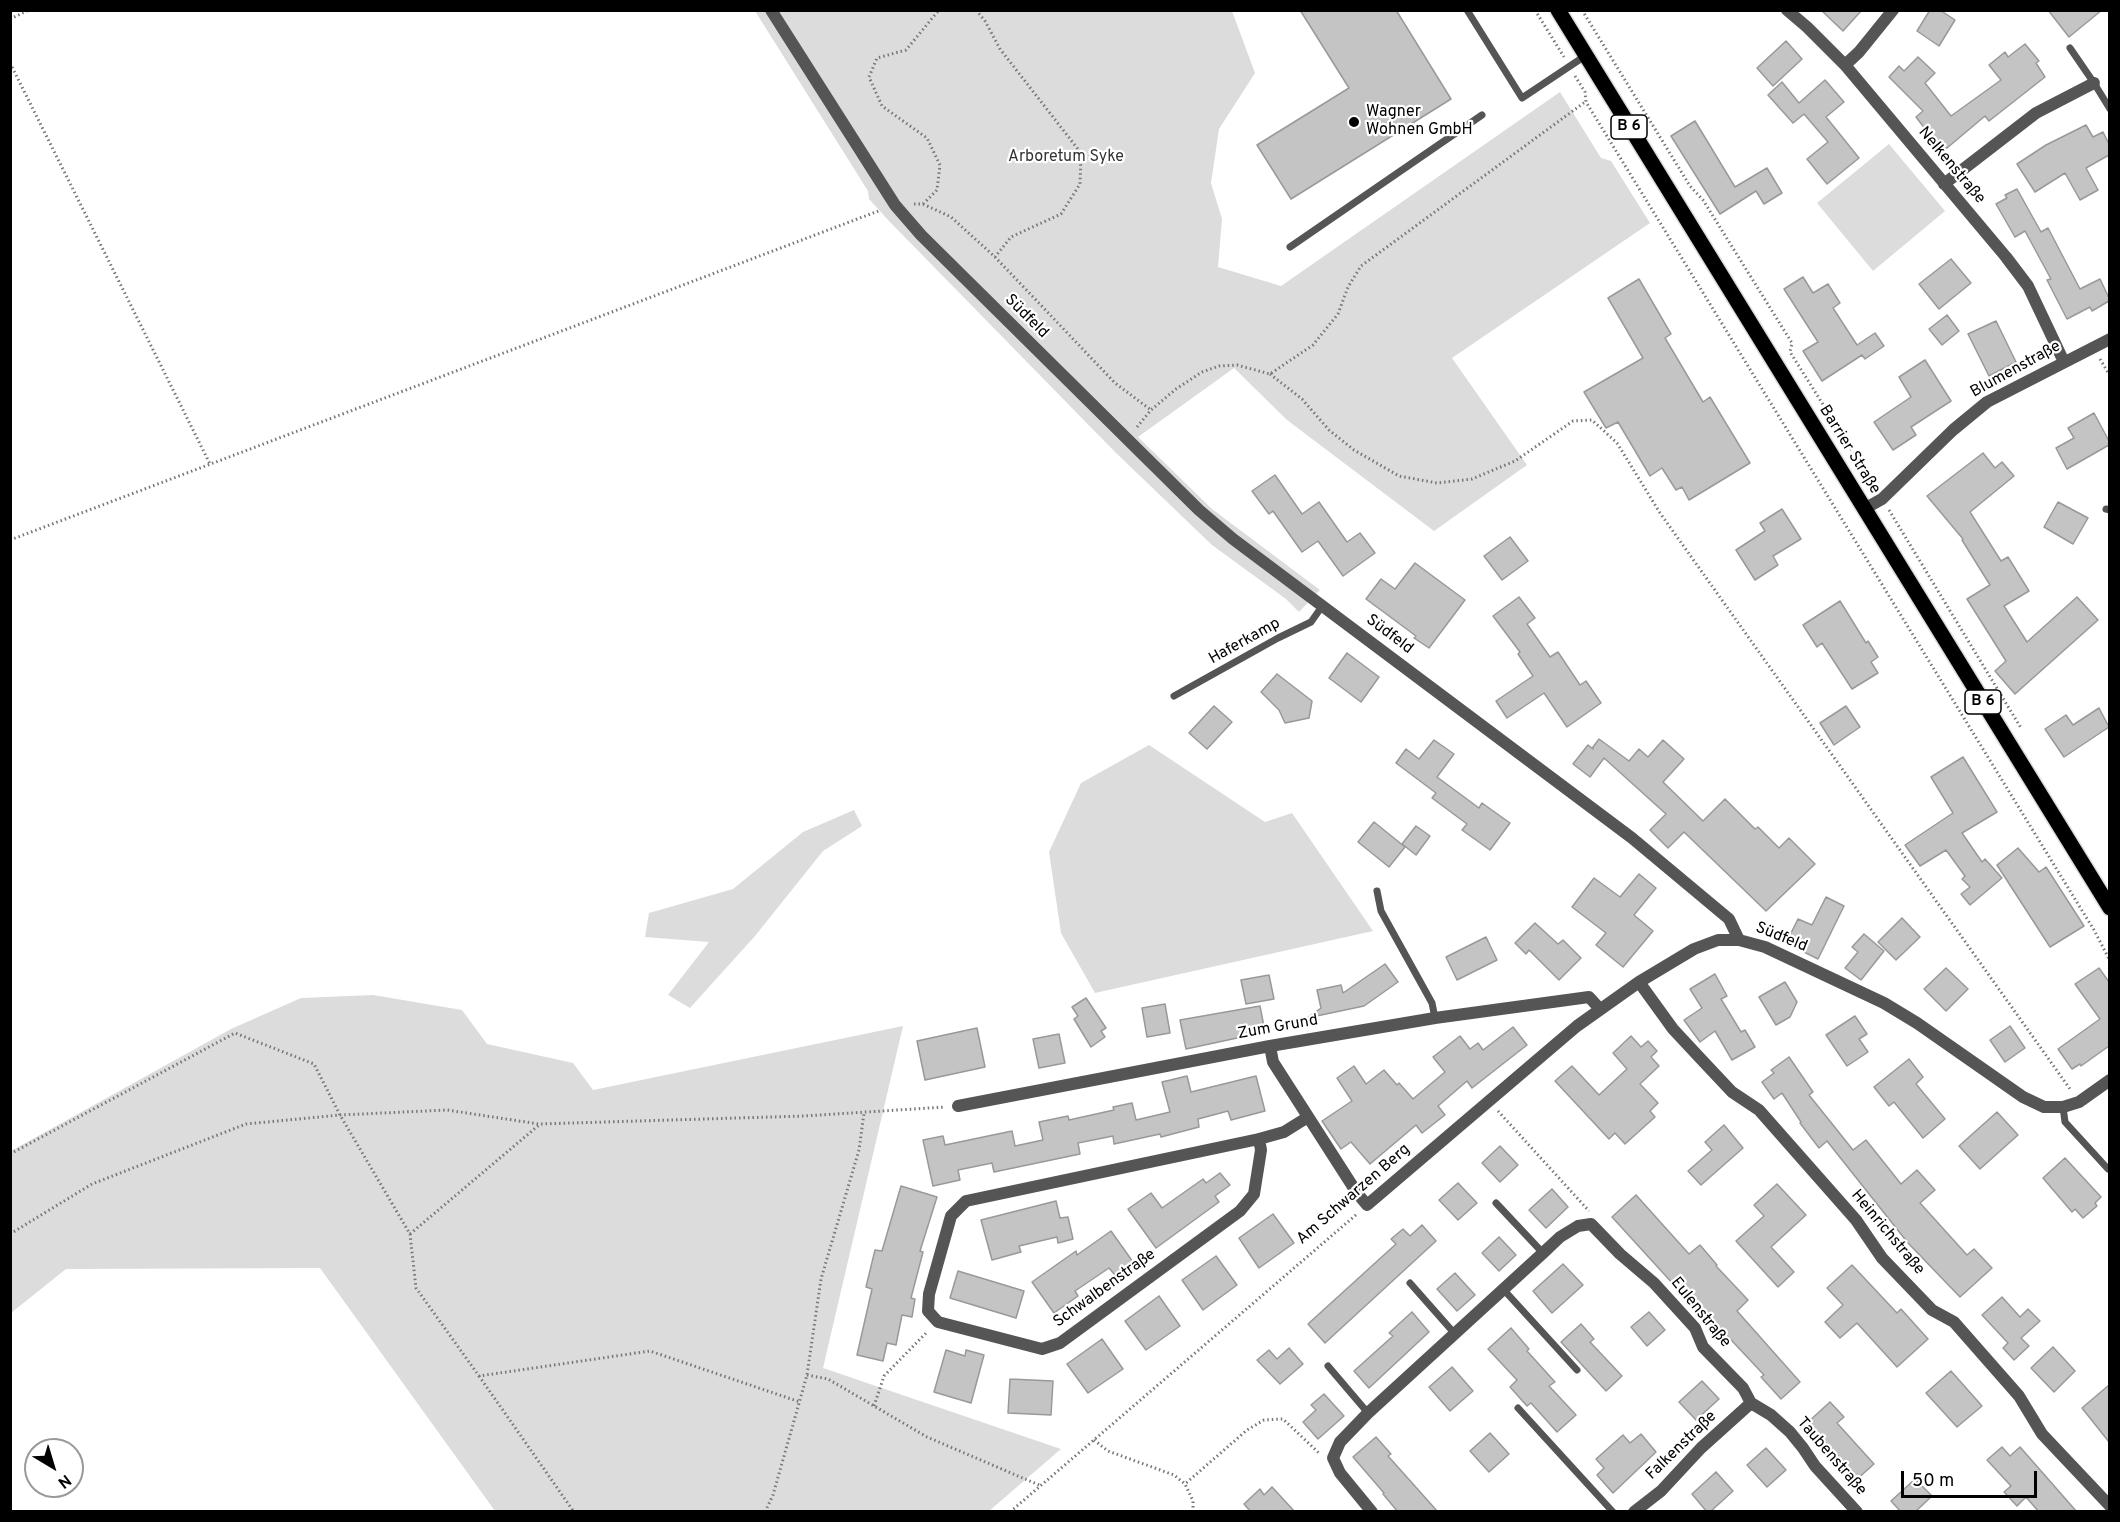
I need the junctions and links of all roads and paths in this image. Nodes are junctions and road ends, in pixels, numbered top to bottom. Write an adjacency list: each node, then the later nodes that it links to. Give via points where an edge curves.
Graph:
1 (29, 10): 11 (path)
2 (771, 10): 23 (street, Südfeld)
3 (939, 10): 22 (path, via 906,50 877,58 869,77 882,106 927,138 940,165 937,190)
4 (976, 10): 25 (path, via 1000,49 1081,153 1080,184 1061,213 1011,237)
5 (1467, 10): 16 (lane, via 1522,99)
6 (1535, 10): 16 (path)
7 (1558, 10): 13 (main road, Barrier Straße / B 6)
8 (1582, 10): 32 (path, via 1786,333 1792,343 1791,352)
9 (1787, 10): 15 (street, Nelkenstraße)
10 (1893, 10): 15 (street)
11 (10, 19)
12 (2070, 48): 17 (lane)
13 (1586, 55): 16 (lane); 33 (main road, Barrier Straße / B 6)
14 (10, 63): 31 (path)
15 (1845, 65): 21 (street, Nelkenstraße)
16 (1569, 66): 18 (path, via 1585,92)
17 (2094, 82): 19 (lane); 21 (street, via 2036,114)
18 (1586, 102): 28 (path, via 1361,266 1338,314 1313,345); 41 (path, via 2094,930)
19 (2109, 110)
20 (1482, 115): 24 (lane)
21 (1944, 184): 27 (street, Nelkenstraße, via 2028,286)
22 (923, 204): 23 (path); 25 (path, via 951,217)
23 (895, 205): 30 (street, Südfeld, via 921,236); 31 (path)
24 (1290, 247)
25 (995, 257): 29 (path, via 1115,382)
26 (2109, 339): 27 (street, Blumenstraße)
27 (2064, 362): 32 (street, Blumenstraße, via 1987,402)
28 (1270, 374): 29 (path, via 1237,365 1219,366 1202,372); 48 (path, via 1354,450 1399,476 1437,483 1472,479 1515,461 1573,421 1592,420 1617,443 1660,513)
29 (1151, 410): 30 (path)
30 (1124, 437): 35 (street, Südfeld, via 1233,539)
31 (210, 464): 34 (path)
32 (1882, 499): 33 (street, Blumenstraße); 37 (path)
33 (1864, 509): 39 (main road, Barrier Straße / B 6)
34 (10, 540)
35 (1323, 605): 36 (lane, Haferkamp, via 1311,621); 40 (street, Südfeld, via 1632,838 1729,919)
36 (1174, 696)
37 (2023, 731)
38 (1377, 891): 44 (lane, via 1380,911 1432,1003)
39 (2109, 908)
40 (1740, 939): 42 (street, Am Schwarzen Berg, via 1718,940 1694,949); 50 (street, Südfeld, via 1884,1003 2023,1097 2044,1107)
41 (2109, 961)
42 (1639, 982): 43 (street, Am Schwarzen Berg); 81 (street, Heinrichstraße, via 1693,1051 1732,1092 1759,1110 1849,1212 1882,1258 1932,1310 1954,1323 2019,1395 2042,1434)
43 (1600, 1009): 44 (street, Zum Grund, via 1589,997); 47 (street, Am Schwarzen Berg)
44 (1435, 1018): 45 (street, Zum Grund)
45 (1270, 1046): 49 (street, Zum Grund); 53 (street, via 1273,1062)
46 (2109, 1080): 48 (street, Südfeld)
47 (1489, 1101): 59 (street, Am Schwarzen Berg); 60 (path, via 1589,1211)
48 (2079, 1102): 50 (street, Südfeld)
49 (958, 1106): 51 (path)
50 (2063, 1107): 57 (lane, via 2065,1122)
51 (864, 1113): 54 (path); 70 (path, via 859,1150 820,1279)
52 (340, 1115): 54 (path, via 447,1110); 56 (path, via 314,1064 235,1034); 61 (path, via 246,1124 92,1184); 62 (path)
53 (1308, 1116): 55 (street, via 1284,1132); 59 (street)
54 (539, 1124): 62 (path)
55 (1259, 1139): 66 (street, Schwalbenstraße, via 1254,1194 1240,1211 1060,1343 1042,1349); 66 (street, via 966,1201 951,1216 928,1294 928,1311)
56 (10, 1154)
57 (2108, 1169)
58 (1496, 1203): 63 (lane)
59 (1367, 1205): 77 (path, Am Schwarzen Berg)
60 (1591, 1224): 63 (street, via 1578,1226); 73 (street, Eulenstraße, via 1695,1328 1703,1347 1743,1388)
61 (10, 1234)
62 (410, 1234): 71 (path, via 416,1288)
63 (1543, 1252): 65 (street)
64 (1410, 1283): 67 (lane)
65 (1503, 1289): 67 (street); 69 (lane)
66 (938, 1322): 74 (path, via 884,1376)
67 (1455, 1334): 76 (street)
68 (1328, 1366): 76 (lane)
69 (1577, 1370)
70 (807, 1375): 72 (path); 74 (path, via 828,1379)
71 (479, 1376): 72 (path, via 650,1350); 82 (path)
72 (800, 1402): 83 (path)
73 (1751, 1403): 88 (street, Falkenstraße, via 1661,1491); 89 (street, Taubenstraße, via 1771,1414 1790,1432 1815,1467)
74 (874, 1406): 80 (path, via 927,1437)
75 (1518, 1408): 87 (lane)
76 (1368, 1413): 78 (street, via 1340,1442)
77 (1095, 1440): 79 (path, via 1108,1451 1174,1475); 80 (path, Am Schwarzen Berg)
78 (1333, 1458): 79 (path, via 1319,1454 1283,1419 1264,1420); 86 (street, via 1340,1473)
79 (1185, 1484): 85 (path, via 1194,1501)
80 (1039, 1485): 84 (path, Am Schwarzen Berg)
81 (2109, 1506)
82 (574, 1512)
83 (765, 1512)
84 (1010, 1512)
85 (1193, 1512)
86 (1372, 1512)
87 (1613, 1512)
88 (1634, 1512)
89 (1857, 1512)

